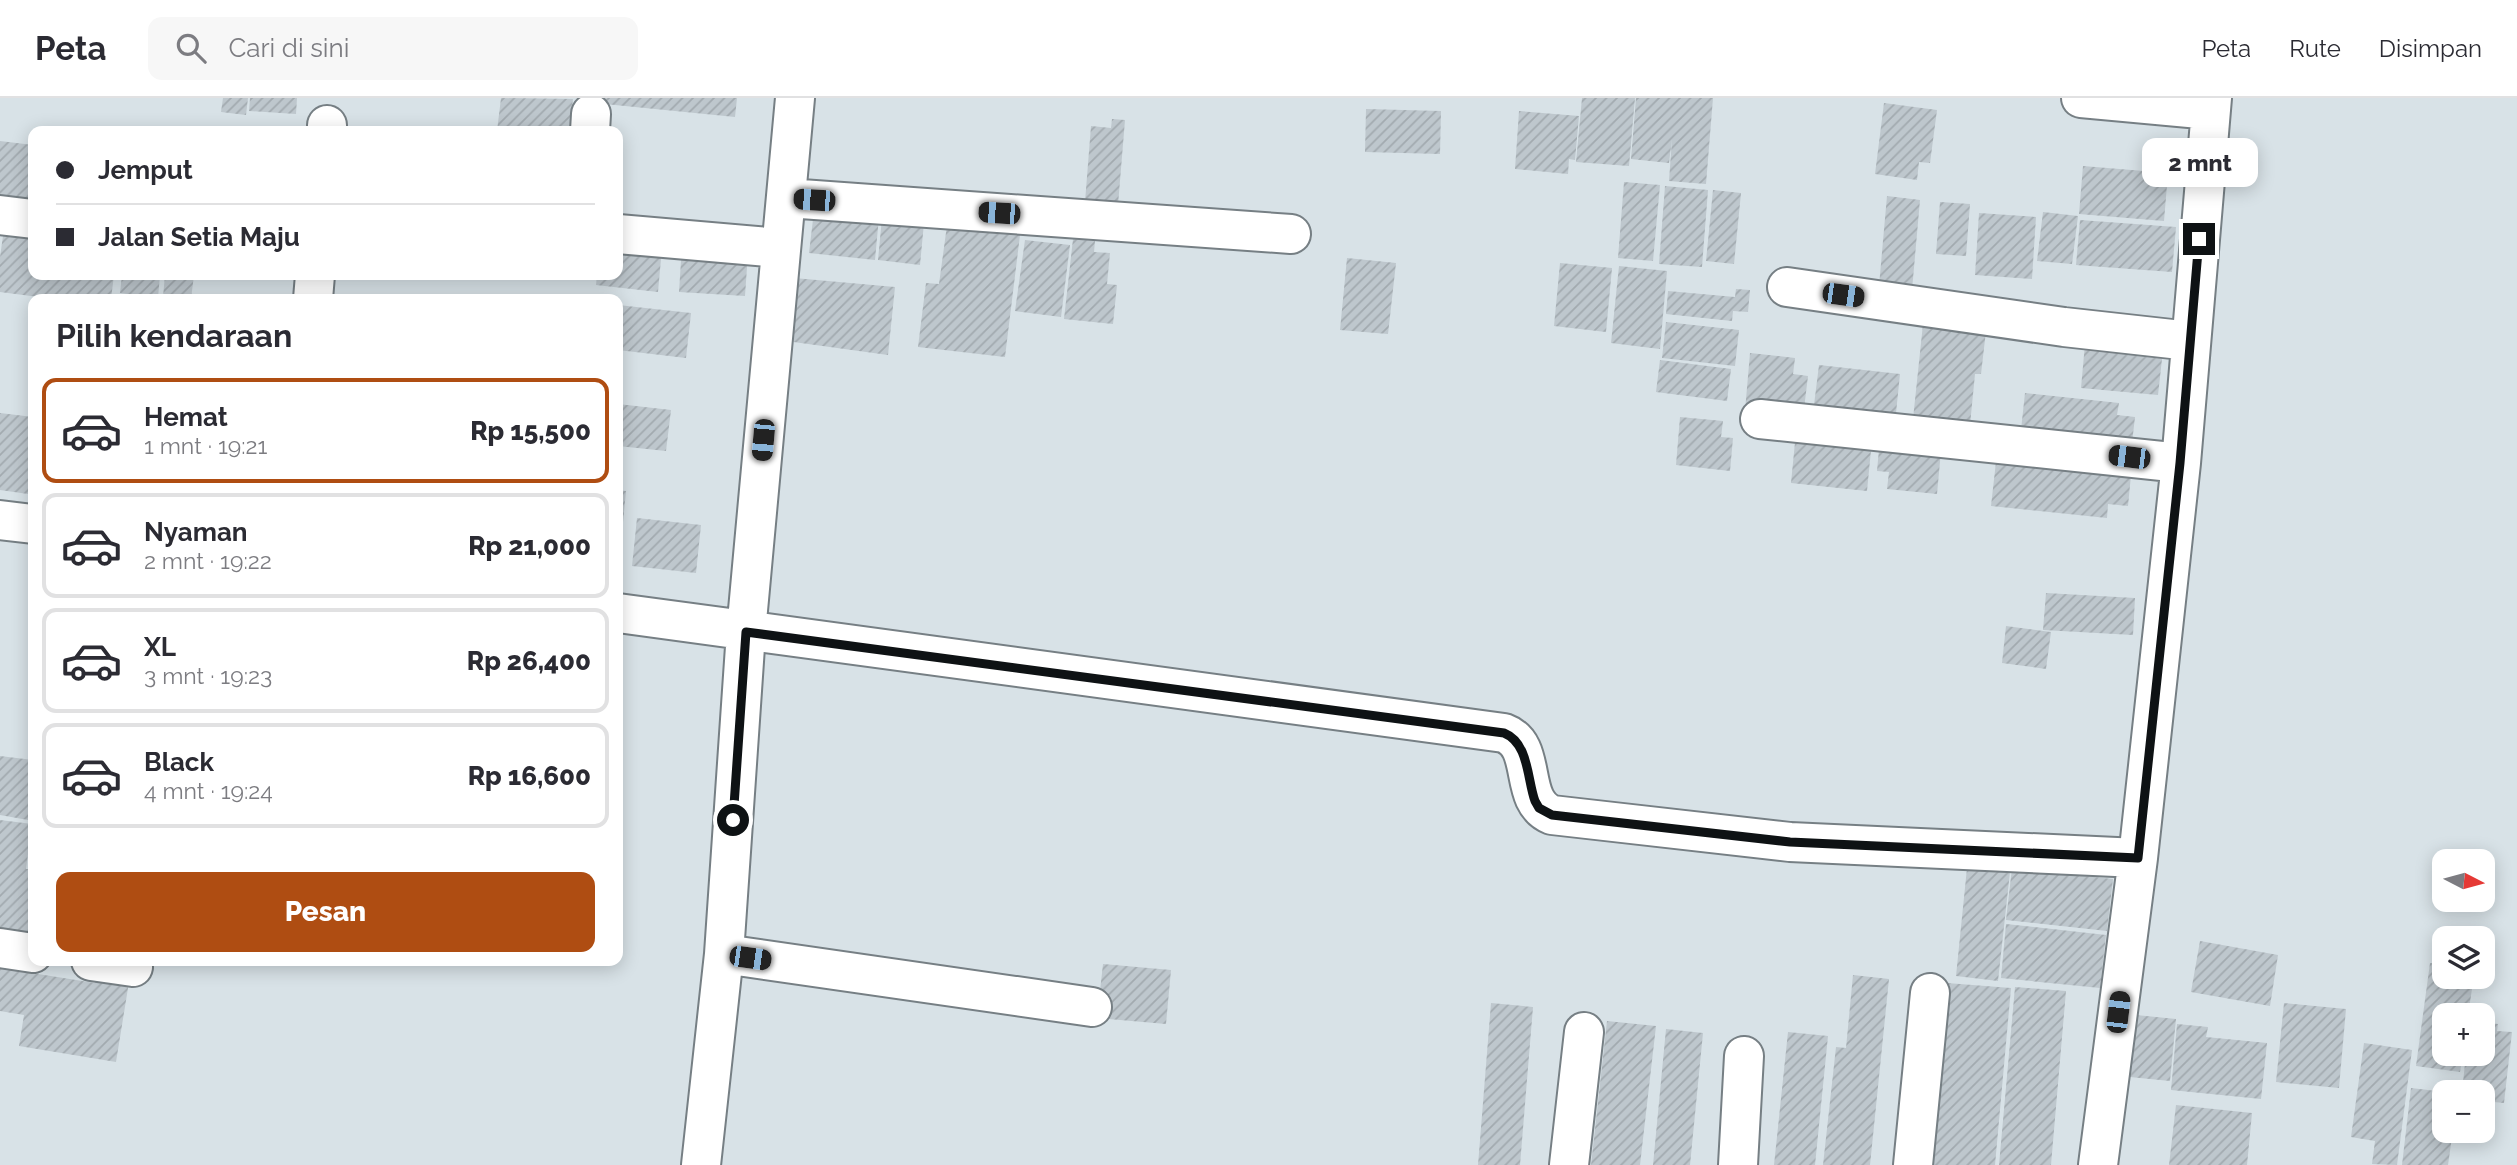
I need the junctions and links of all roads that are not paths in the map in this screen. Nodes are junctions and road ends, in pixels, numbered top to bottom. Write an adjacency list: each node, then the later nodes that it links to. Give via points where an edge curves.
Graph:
1 (795, 98): 4 (street)
2 (2081, 98): 3 (street)
3 (2212, 104): 11 (street)
4 (787, 198): 8 (street); 9 (street)
5 (0, 215): 6 (street)
6 (28, 218)
7 (623, 234): 9 (street)
8 (1291, 234)
9 (779, 248): 17 (street)
10 (1787, 287): 11 (street)
11 (2190, 341): 13 (street)
12 (1760, 419): 13 (street)
13 (2180, 463): 18 (street)
14 (0, 520): 15 (street)
15 (28, 523)
16 (623, 614): 17 (street)
17 (746, 632): 18 (street, via 1504,733 1519,746 1539,808 1552,815 1790,842); 21 (street)
18 (2138, 858): 32 (street)
19 (0, 948): 20 (street)
20 (28, 952)
21 (724, 954): 25 (street); 28 (street)
22 (126, 966): 23 (street)
23 (133, 967)
24 (1930, 993): 31 (street)
25 (1092, 1007)
26 (1584, 1032): 29 (street)
27 (1744, 1056): 30 (street)
28 (701, 1165)
29 (1569, 1165)
30 (1738, 1165)
31 (1913, 1165)
32 (2098, 1165)

